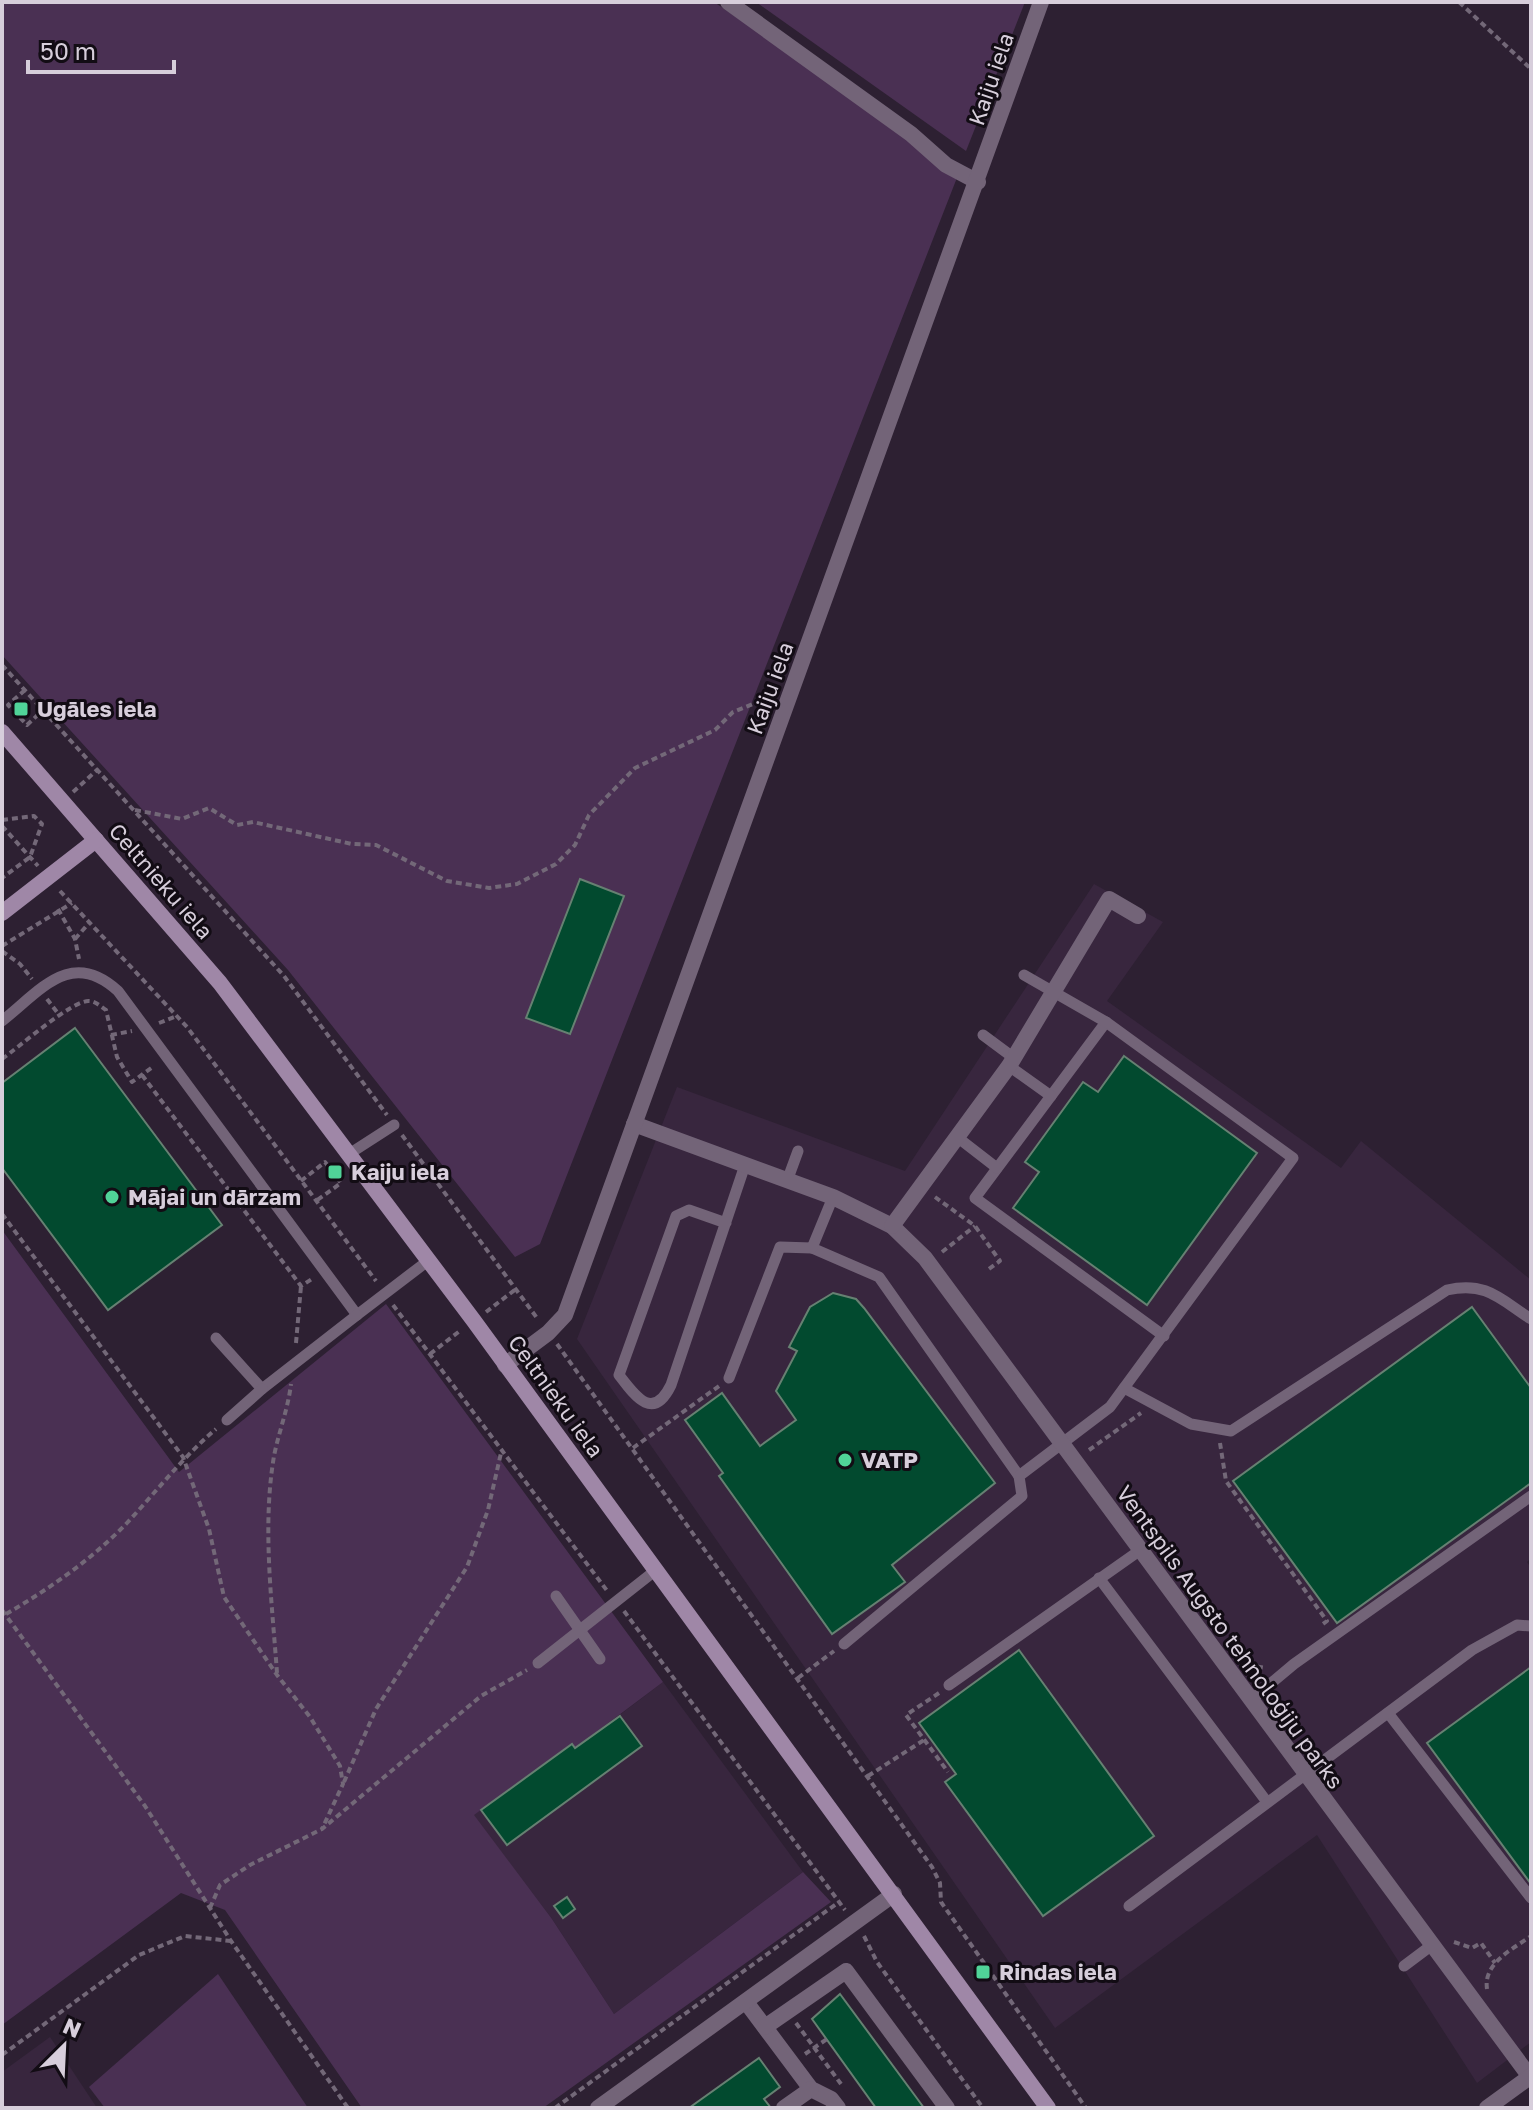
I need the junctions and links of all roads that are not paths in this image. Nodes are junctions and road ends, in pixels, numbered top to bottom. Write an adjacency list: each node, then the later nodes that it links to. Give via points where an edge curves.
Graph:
1 (728, 2): 3 (street, via 946,165)
2 (1041, 2): 3 (street, Kaiju iela)
3 (978, 182): 15 (street, Kaiju iela)
4 (2, 732): 5 (street, Celtnieku iela)
5 (96, 840): 6 (street); 19 (street, Celtnieku iela, via 220,983)
6 (2, 913)
7 (1138, 916): 9 (street, via 1109,899)
8 (1024, 975): 9 (lane)
9 (1054, 992): 11 (lane); 13 (street)
10 (2, 1021): 28 (lane, via 61,974 82,970 101,976 118,991)
11 (1106, 1022): 14 (lane); 30 (lane, via 1293,1158)
12 (983, 1035): 13 (lane)
13 (1012, 1062): 14 (lane); 17 (street)
14 (1051, 1096): 21 (lane)
15 (634, 1124): 20 (street, Ventspils Augsto tehnoloģiju parks); 32 (street, Kaiju iela, via 565,1315)
16 (394, 1125): 19 (lane)
17 (957, 1137): 21 (lane); 25 (street)
18 (798, 1151): 22 (lane)
19 (349, 1154): 27 (street, Celtnieku iela)
20 (745, 1165): 22 (street, Ventspils Augsto tehnoloģiju parks); 24 (lane)
21 (997, 1168): 30 (lane, via 975,1198)
22 (787, 1181): 23 (street, Ventspils Augsto tehnoloģiju parks)
23 (833, 1197): 25 (street, Ventspils Augsto tehnoloģiju parks); 26 (lane)
24 (726, 1223): 24 (lane, via 689,1210 676,1216 619,1375 637,1400 646,1404 665,1398)
25 (892, 1226): 37 (street, Ventspils Augsto tehnoloģiju parks, via 925,1258)
26 (812, 1248): 33 (lane, via 780,1247); 38 (lane, via 879,1277)
27 (429, 1260): 28 (lane); 32 (street, Celtnieku iela)
28 (357, 1315): 35 (lane)
29 (1531, 1319): 34 (lane, via 1484,1288 1447,1290 1231,1431 1191,1424)
30 (1164, 1336): 34 (lane)
31 (216, 1338): 35 (lane)
32 (505, 1365): 41 (street, Celtnieku iela)
33 (729, 1378)
34 (1124, 1388): 37 (lane, via 1110,1407)
35 (262, 1389): 36 (lane)
36 (227, 1420)
37 (1063, 1445): 38 (lane); 40 (street, Ventspils Augsto tehnoloģiju parks)
38 (1019, 1476): 46 (lane, via 1022,1496)
39 (1531, 1496): 50 (lane)
40 (1139, 1551): 42 (lane); 50 (street, Ventspils Augsto tehnoloģiju parks)
41 (656, 1570): 45 (lane); 54 (street, Celtnieku iela)
42 (1099, 1578): 49 (lane); 53 (lane)
43 (556, 1596): 45 (lane)
44 (1531, 1626): 51 (lane, via 1517,1625 1472,1650)
45 (580, 1631): 47 (lane); 48 (lane)
46 (844, 1644)
47 (600, 1659)
48 (538, 1663)
49 (949, 1685)
50 (1250, 1701): 52 (street, Ventspils Augsto tehnoloģiju parks)
51 (1388, 1713): 52 (lane); 55 (lane)
52 (1304, 1775): 53 (lane); 57 (street, Ventspils Augsto tehnoloģiju parks)
53 (1267, 1802): 56 (lane)
54 (894, 1894): 59 (street); 67 (street, Celtnieku iela)
55 (1531, 1898)
56 (1129, 1906)
57 (1439, 1941): 58 (lane); 61 (street, Ventspils Augsto tehnoloģiju parks)
58 (1404, 1966)
59 (746, 2002): 60 (street); 64 (street)
60 (765, 2027): 62 (street); 66 (street, via 846,1971)
61 (1530, 2076): 68 (street, Ventspils Augsto tehnoloģiju parks)
62 (811, 2089): 63 (street); 65 (street)
63 (844, 2102)
64 (598, 2108)
65 (784, 2108)
66 (947, 2108)
67 (1048, 2108)
68 (1487, 2108)

